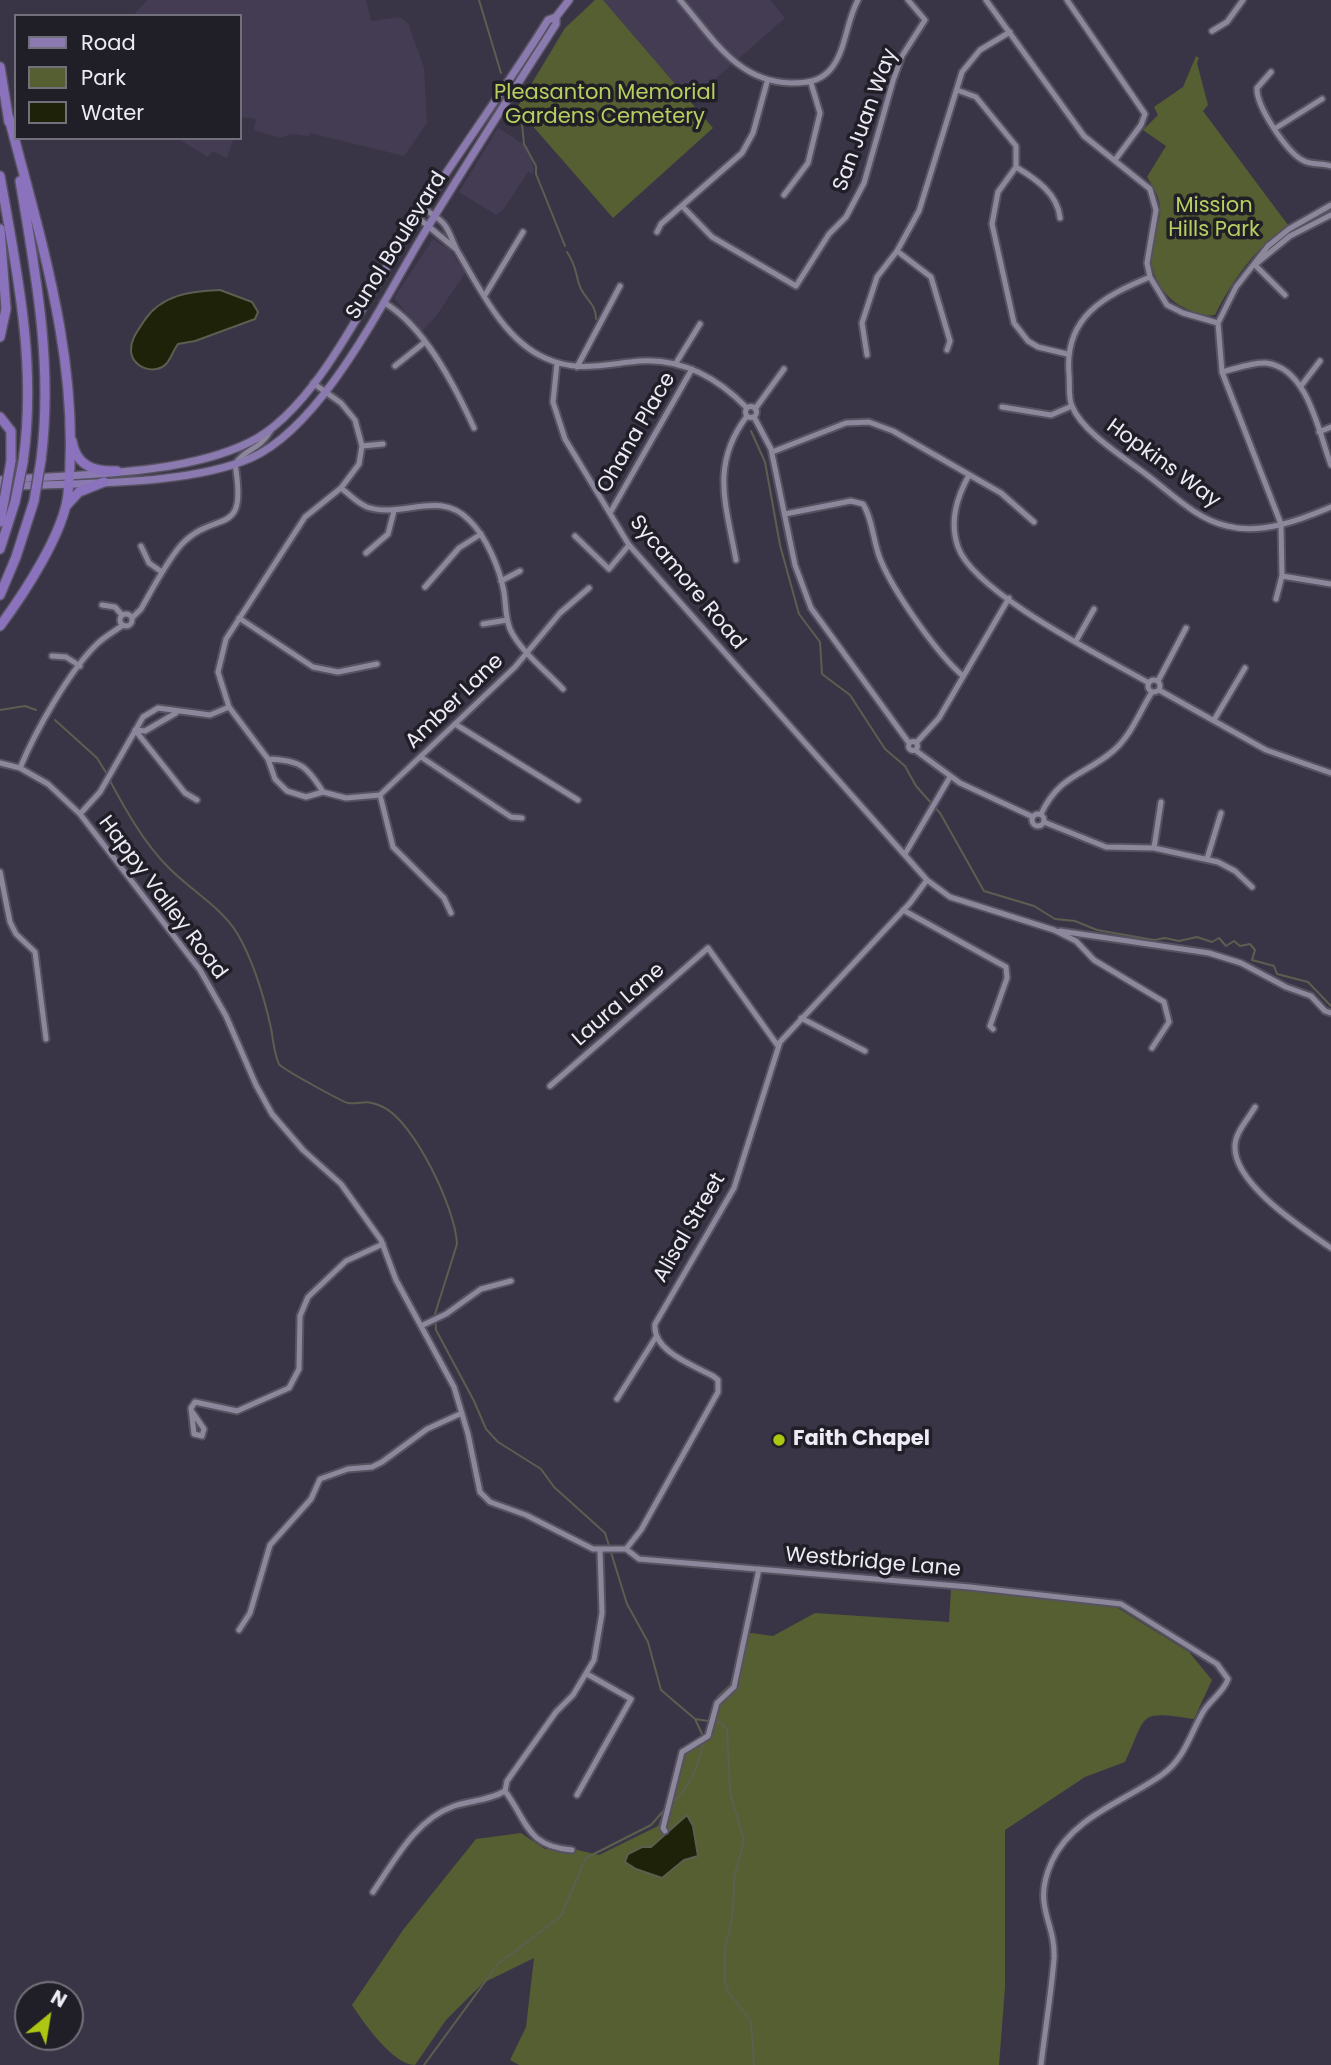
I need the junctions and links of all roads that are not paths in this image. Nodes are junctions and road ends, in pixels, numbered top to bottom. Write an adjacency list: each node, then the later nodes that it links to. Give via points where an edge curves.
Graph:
1 (569, 0): 8 (main road, Sunol Boulevard)
2 (680, 0): 14 (street, via 742,69)
3 (858, 0): 15 (street, via 830,70)
4 (908, 0): 29 (street, San Juan Way, via 925,20 897,69 863,183 846,217 829,234 796,286 712,237)
5 (986, 0): 10 (street)
6 (1067, 0): 23 (street, via 1145,114)
7 (1243, 0): 9 (street, via 1227,22)
8 (556, 17): 11 (main road, Sunol Boulevard, via 548,20); 16 (main road, Sunol Boulevard)
9 (1212, 31)
10 (1010, 32): 17 (street, via 980,50 962,72); 23 (street, via 1084,136)
11 (533, 44): 16 (main road, via 514,80); 30 (main road, Sunol Boulevard)
12 (0, 67): 19 (highway)
13 (1271, 72): 20 (street, via 1261,80 1256,98)
14 (767, 82): 15 (street); 29 (street, via 753,133 742,153)
15 (811, 83): 27 (street, via 820,113 808,163)
16 (517, 87): 33 (main road, Sunol Boulevard)
17 (957, 90): 25 (street, via 976,97 1016,146); 40 (street, via 919,211)
18 (1322, 99): 20 (street)
19 (9, 118): 21 (highway); 109 (highway, bridge, via 44,334 47,397 34,501)
20 (1276, 128): 24 (street, via 1298,157)
21 (14, 137)
22 (15, 140): 73 (highway, via 57,305)
23 (1115, 160): 42 (street, via 1143,181 1155,199 1156,218 1147,255)
24 (1331, 166)
25 (1016, 167): 34 (street, via 1046,189); 52 (street, via 998,192 992,224 1014,323 1038,347)
26 (0, 176): 99 (highway, bridge, via 27,334 30,397 23,462)
27 (784, 195)
28 (1331, 205): 41 (street, via 1280,235)
29 (682, 206): 38 (street)
30 (423, 208): 32 (main road, Sunol Boulevard); 33 (street)
31 (1331, 215): 41 (street, via 1290,236)
32 (417, 217): 35 (street); 62 (main road, Sunol Boulevard)
33 (435, 217): 35 (main road, Sunol Boulevard); 39 (street)
34 (1060, 218)
35 (428, 227): 39 (street); 46 (main road, Sunol Boulevard)
36 (0, 229): 49 (highway, via 6,301)
37 (523, 232): 44 (street)
38 (657, 232)
39 (456, 249): 44 (street)
40 (897, 251): 51 (street, via 931,276 950,341); 53 (street, via 877,277 862,323)
41 (1254, 264): 45 (street); 47 (street)
42 (1150, 277): 47 (street, via 1167,305); 52 (street, via 1094,306)
43 (620, 286): 58 (street)
44 (485, 295): 55 (street, via 527,348)
45 (1285, 295)
46 (383, 302): 50 (street, via 409,320); 64 (main road, Sunol Boulevard)
47 (1218, 323): 61 (street)
48 (700, 324): 56 (street)
49 (0, 337)
50 (425, 342): 57 (street); 72 (street)
51 (947, 350)
52 (1067, 354): 65 (street)
53 (867, 355)
54 (1320, 362): 63 (street)
55 (557, 363): 58 (street); 89 (street, Sycamore Road, via 553,402 562,428)
56 (676, 363): 58 (street); 59 (street)
57 (395, 366)
58 (577, 367)
59 (692, 369): 67 (street, via 716,380); 89 (street, Ohana Place)
60 (784, 369): 68 (street)
61 (1222, 372): 63 (street, via 1263,363 1283,367); 93 (street)
62 (313, 383): 64 (street); 74 (main road, Sunol Boulevard)
63 (1301, 386): 75 (street)
64 (325, 392): 77 (street, via 355,420); 79 (main road, Sunol Boulevard, via 284,437)
65 (1072, 406): 66 (street, via 1051,415); 93 (street, Hopkins Way, via 1093,434 1213,522 1243,529)
66 (1002, 407)
67 (747, 408): 68 (street); 70 (street)
68 (755, 409): 70 (street)
69 (0, 417): 91 (highway, bridge, via 10,431 11,461)
70 (750, 417): 78 (street); 101 (street, via 733,435 723,472)
71 (1331, 427): 75 (street)
72 (474, 428)
73 (68, 429): 81 (highway, via 83,464 100,472); 83 (highway)
74 (271, 430): 79 (street, Sunol Boulevard, via 261,445 242,453); 81 (main road, Sunol Boulevard, via 214,457)
75 (1319, 432): 80 (street)
76 (383, 444): 77 (street)
77 (362, 446): 86 (street, via 359,464)
78 (772, 452): 82 (street, via 846,424 869,422); 90 (street)
79 (235, 464): 85 (main road, Sunol Boulevard); 103 (street, via 238,507 225,522 203,529 182,544)
80 (1331, 465)
81 (117, 471): 83 (main road, Sunol Boulevard)
82 (969, 475): 92 (street, via 1010,499); 110 (street, via 954,514 957,546 981,578)
83 (67, 479): 84 (main road, Sunol Boulevard); 85 (main road, Sunol Boulevard); 98 (highway, via 66,502)
84 (1, 481)
85 (103, 482): 98 (highway, via 73,497)
86 (341, 488): 88 (street, via 367,507); 116 (street, via 304,517)
87 (1331, 507): 93 (street, Hopkins Way)
88 (394, 511): 94 (street, via 419,505 445,506 462,514); 100 (street, via 388,534)
89 (610, 513): 96 (street, Sycamore Road)
90 (785, 514): 128 (street, via 851,501 863,504 889,580); 139 (street, via 795,565 811,608 839,651)
91 (0, 522)
92 (1034, 522)
93 (1281, 524): 104 (street)
94 (481, 534): 105 (street); 107 (street, via 459,548)
95 (575, 536): 96 (street, via 609,569)
96 (629, 545): 158 (street, Sycamore Road)
97 (141, 546): 103 (street, via 149,563)
98 (47, 548): 120 (highway)
99 (0, 549)
100 (366, 553)
101 (736, 560)
102 (520, 571): 105 (street)
103 (162, 572): 115 (street)
104 (1282, 576): 106 (street); 111 (street)
105 (501, 581): 117 (street)
106 (1331, 584)
107 (425, 587)
108 (589, 588): 123 (street, Amber Lane, via 560,613)
109 (0, 595)
110 (1009, 598): 122 (street); 128 (street)
111 (1276, 599)
112 (102, 605): 114 (street, via 115,607)
113 (1094, 609): 122 (street)
114 (122, 615): 115 (street); 119 (street)
115 (132, 618): 119 (street, via 130,625)
116 (239, 618): 125 (street, via 313,667 338,672); 134 (street, via 226,639 218,672)
117 (507, 620): 118 (street); 123 (street, via 514,638)
118 (483, 624)
119 (123, 625): 126 (street, via 96,644)
120 (0, 626)
121 (1186, 628): 129 (street)
122 (1076, 641): 130 (street)
123 (528, 653): 131 (street); 137 (street, Amber Lane)
124 (52, 656): 126 (street, via 66,657)
125 (377, 664)
126 (80, 666): 143 (street, via 36,733)
127 (1245, 668): 136 (street)
128 (963, 676): 139 (street)
129 (1157, 681): 130 (street); 132 (street)
130 (1149, 683): 133 (street)
131 (563, 689)
132 (1159, 690): 133 (street); 136 (street)
133 (1152, 692): 153 (street, via 1126,737 1113,751 1065,780)
134 (229, 707): 135 (street, via 210,715); 141 (street)
135 (177, 712): 138 (street, via 145,731); 138 (street, via 158,708 143,717)
136 (1214, 720): 144 (street, via 1266,750)
137 (455, 724): 140 (street, Amber Lane); 149 (street)
138 (135, 730): 148 (street, via 185,793); 152 (street, via 105,783)
139 (916, 747): 145 (street)
140 (421, 757): 147 (street, Amber Lane); 155 (street, via 511,817)
141 (268, 759): 146 (street, via 304,765); 146 (street, via 275,779 287,791 306,797)
142 (0, 763): 143 (street, Happy Valley Road)
143 (20, 768): 152 (street, Happy Valley Road, via 48,784)
144 (1331, 773)
145 (950, 777): 154 (street); 158 (street)
146 (323, 792): 147 (street, via 346,798)
147 (380, 795): 164 (street, via 393,847 444,898)
148 (197, 800)
149 (578, 800)
150 (1161, 802): 157 (street)
151 (1221, 813): 159 (street)
152 (80, 814): 175 (street, Happy Valley Road, via 200,970 272,1114 341,1184)
153 (1041, 814): 154 (street); 156 (street)
154 (1032, 817): 156 (street, via 1035,825)
155 (522, 818)
156 (1044, 822): 157 (street, via 1106,847)
157 (1154, 848): 159 (street)
158 (905, 853): 161 (street, Sycamore Road)
159 (1207, 859): 162 (street, via 1235,871)
160 (0, 872): 169 (street, via 10,922 35,952)
161 (927, 880): 163 (street, Alisal Street); 165 (street, Sycamore Road, via 950,897)
162 (1252, 887)
163 (903, 911): 167 (street, Alisal Street); 168 (street, via 1006,967 1007,978 989,1026)
164 (451, 913)
165 (1054, 930): 166 (street, via 1209,953 1311,996); 171 (street, via 1164,1002 1169,1022)
166 (1331, 1013)
167 (801, 1018): 170 (street, Alisal Street); 172 (street)
168 (993, 1029)
169 (46, 1039)
170 (778, 1046): 173 (street, Laura Lane, via 708,948); 179 (street, Alisal Street, via 734,1188 659,1313)
171 (1152, 1048)
172 (865, 1051)
173 (550, 1086)
174 (1255, 1107): 176 (street, via 1236,1139 1237,1160 1285,1216)
175 (383, 1244): 178 (street, Happy Valley Road, via 396,1280); 181 (street, via 346,1261 308,1297 300,1316 299,1369 289,1388 237,1411 197,1401)
176 (1331, 1248)
177 (511, 1281): 178 (street, via 481,1289)
178 (423, 1325): 182 (street, Happy Valley Road, via 447,1370)
179 (656, 1337): 180 (street, Alisal Street); 183 (street, via 670,1352 718,1380 718,1392)
180 (617, 1399)
181 (193, 1413)
182 (462, 1413): 184 (street, Happy Valley Road, via 477,1484 485,1498); 186 (street, via 427,1429 372,1467 320,1479 311,1499 270,1545 254,1600)
183 (626, 1549): 184 (street, Happy Valley Road); 185 (street, Westbridge Lane, via 639,1559)
184 (600, 1552): 187 (street, via 602,1613)
185 (759, 1569): 190 (street, via 734,1687 722,1697 704,1739 682,1752); 193 (street, Westbridge Lane, via 1121,1604 1217,1664 1228,1679 1202,1713 1176,1762 1098,1811 1054,1857 1042,1895 1054,1956)
186 (239, 1630)
187 (587, 1674): 188 (street, via 513,1773); 189 (street, via 631,1699)
188 (505, 1791): 191 (street, via 544,1846); 192 (street, via 491,1800 452,1807 431,1817 413,1834)
189 (577, 1796)
190 (665, 1831)
191 (572, 1850)
192 (373, 1892)
193 (1041, 2065)

